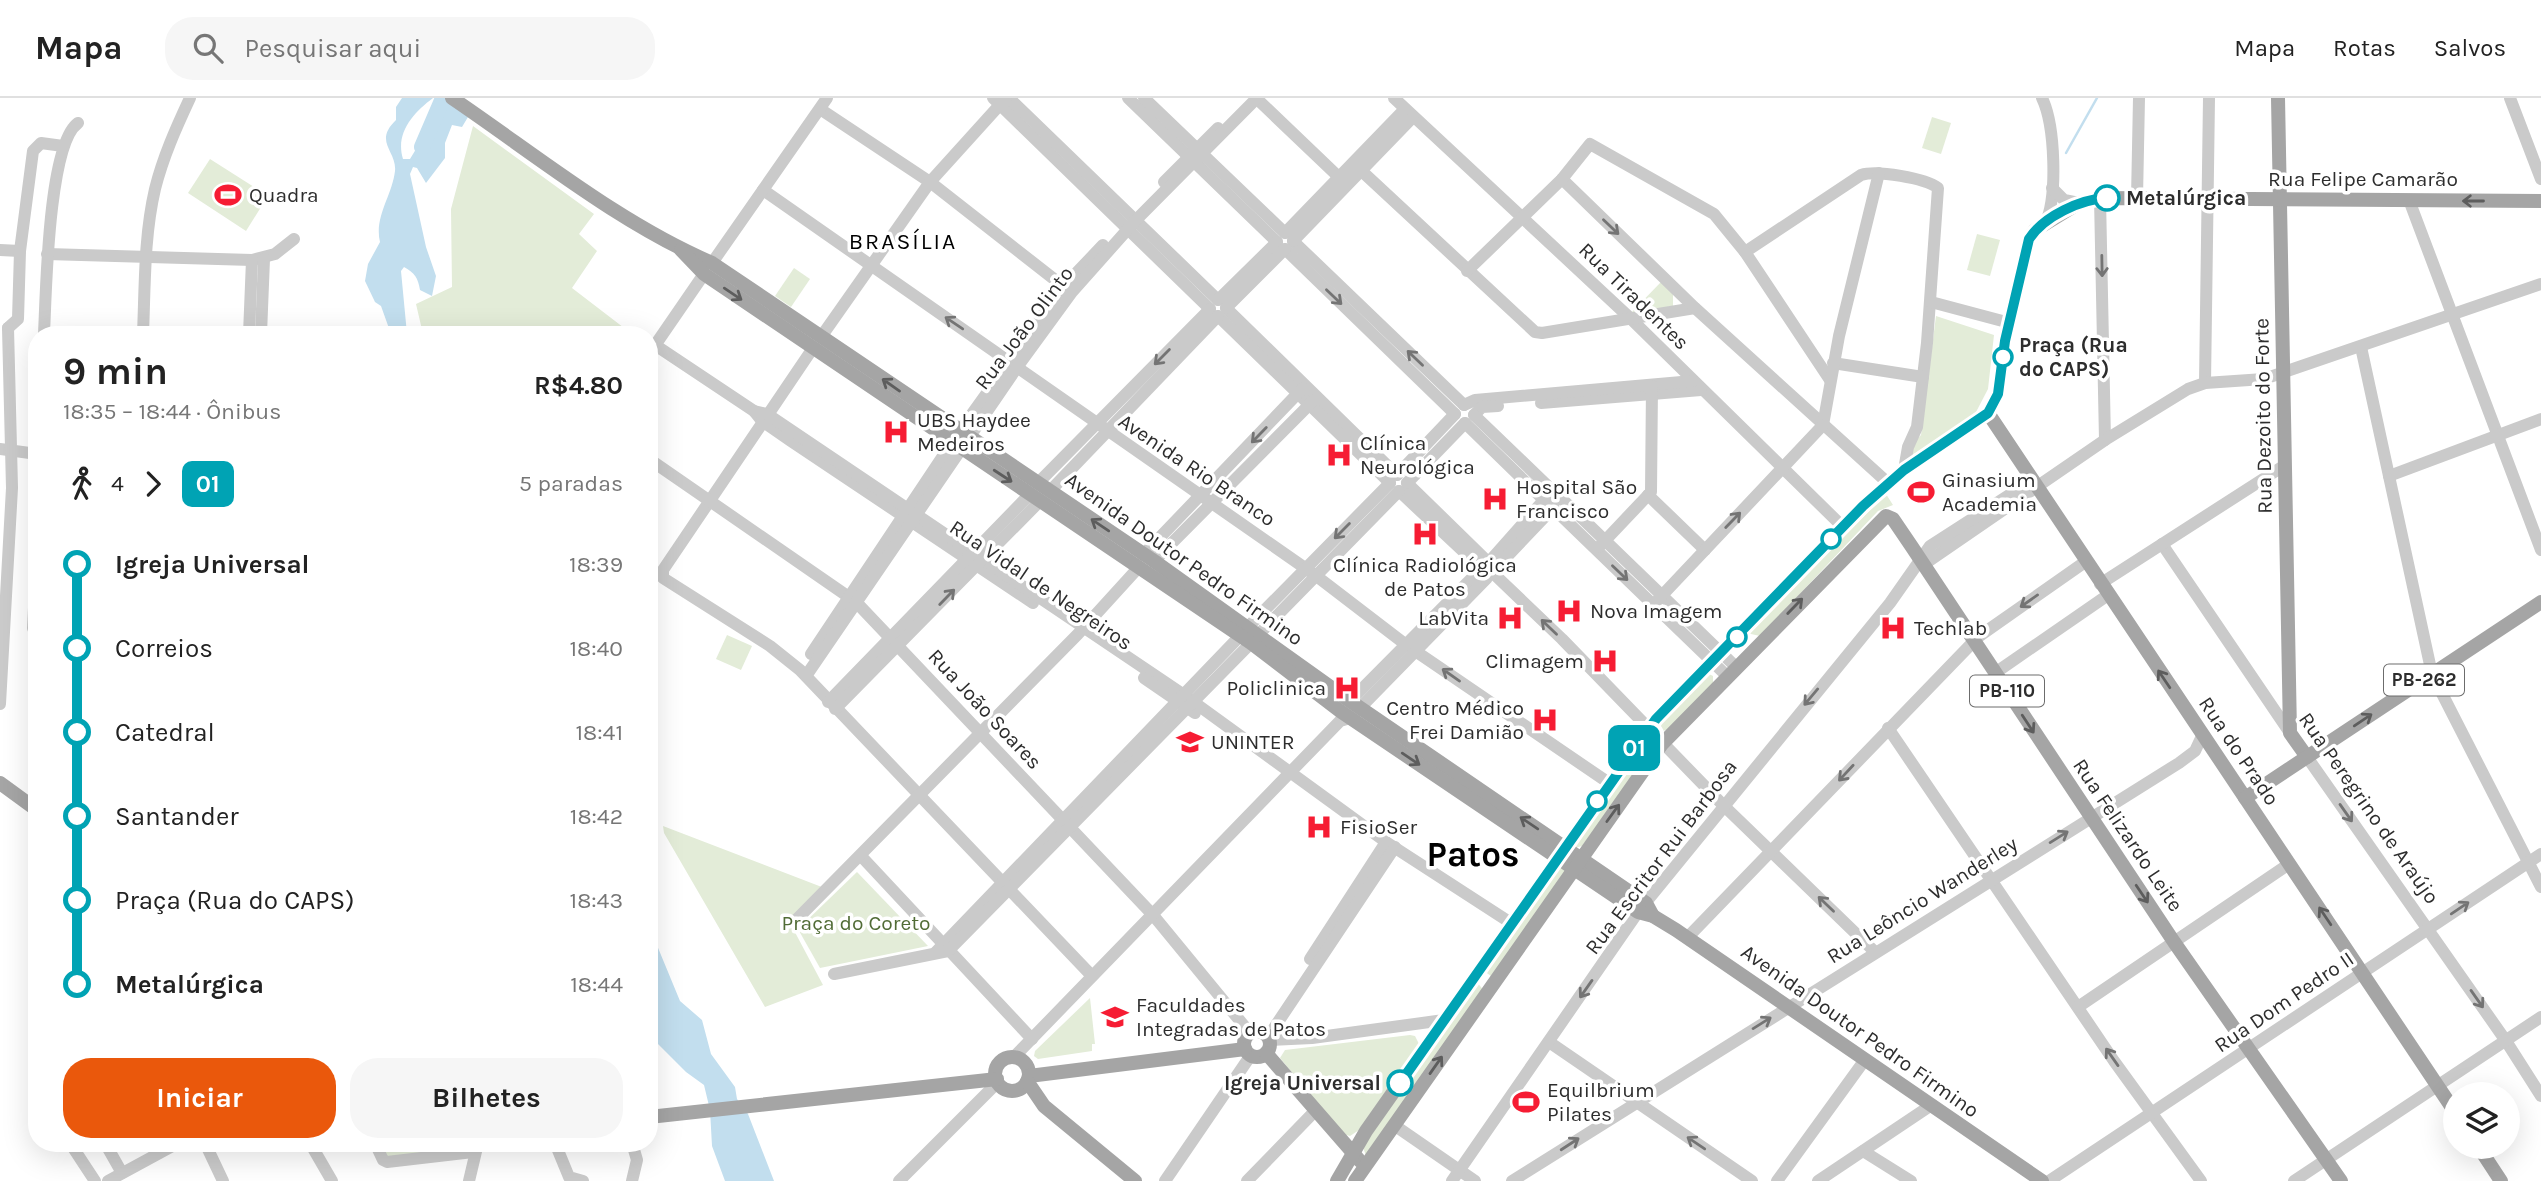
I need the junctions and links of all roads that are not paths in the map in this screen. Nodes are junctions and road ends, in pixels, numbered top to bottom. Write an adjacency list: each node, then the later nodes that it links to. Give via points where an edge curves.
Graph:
1 (190, 98): 44 (street, via 170,139 155,190)
2 (452, 98): 47 (main road, Avenida Doutor Pedro Firmino)
3 (1128, 98): 18 (street)
4 (1144, 98): 18 (street)
5 (1248, 98): 18 (street, Rua João Olinto)
6 (1257, 98): 18 (street, Rua João Olinto); 23 (street)
7 (1395, 98): 15 (street, Rua Tiradentes)
8 (2042, 98): 25 (street, via 2051,126)
9 (2139, 98): 28 (street)
10 (2209, 98): 29 (street)
11 (2277, 98): 30 (main road, Rua Dezoito do Forte)
12 (2510, 98): 21 (street)
13 (1002, 100): 24 (street); 36 (street)
14 (824, 103): 24 (street); 26 (street)
15 (1409, 113): 19 (street); 35 (street, Rua Tiradentes)
16 (78, 123): 17 (street, via 67,133)
17 (63, 146): 41 (street, via 41,143 33,151); 43 (street)
18 (1196, 156): 36 (street, Rua João Olinto); 39 (street)
19 (1356, 167): 23 (street); 48 (street)
20 (1879, 173): 42 (street, via 1855,178); 51 (street, via 1938,188); 66 (street)
21 (2541, 179)
22 (1562, 180): 35 (street); 42 (street, via 1590,144 1709,211); 53 (street, one-way to 53)
23 (1343, 181): 39 (street)
24 (930, 182): 46 (street); 50 (street)
25 (2052, 188): 33 (street); 34 (street)
26 (764, 190): 46 (street, Avenida Rio Branco); 47 (street)
27 (2100, 198): 28 (main road, Rua Felipe Camarão); 34 (main road, Rua Felipe Camarão); 85 (street, one-way to 85)
28 (2137, 198): 29 (main road, Rua Felipe Camarão)
29 (2206, 199): 30 (main road, Rua Felipe Camarão); 71 (street)
30 (2280, 200): 31 (main road, Rua Felipe Camarão); 68 (main road, Rua Dezoito do Forte)
31 (2409, 200): 32 (main road, Rua Felipe Camarão, one-way to 31); 54 (street)
32 (2541, 201)
33 (2052, 204): 34 (street, via 2059,210); 37 (street)
34 (2073, 207): 37 (main road, Rua Felipe Camarão)
35 (1523, 215): 48 (street); 55 (street, Rua Tiradentes)
36 (1130, 222): 50 (street, Rua João Olinto); 52 (street)
37 (2045, 224): 56 (main road, via 2029,239)
38 (294, 239): 45 (street)
39 (1285, 241): 52 (street); 77 (street)
40 (0, 250): 41 (street)
41 (20, 251): 61 (street, via 18,319)
42 (1745, 252): 70 (street)
43 (47, 254): 44 (street); 57 (street)
44 (146, 255): 45 (street); 58 (street)
45 (258, 259): 59 (street); 60 (street)
46 (870, 266): 63 (street); 67 (street, Avenida Rio Branco, one-way to 46)
47 (708, 268): 62 (street); 63 (main road, Avenida Doutor Pedro Firmino)
48 (1468, 271): 55 (street, via 1538,333)
49 (2541, 284): 54 (street)
50 (1068, 290): 67 (street, Rua João Olinto)
51 (1931, 302): 56 (street); 69 (street)
52 (1218, 308): 73 (street); 80 (street, one-way to 80); 82 (street)
53 (1695, 309): 55 (street); 81 (street)
54 (2453, 315): 64 (street); 83 (street)
55 (1630, 318): 72 (street, Rua Tiradentes)
56 (2010, 323): 76 (main road, via 1998,394)
57 (44, 326)
58 (143, 326)
59 (250, 326)
60 (261, 326)
61 (4, 328): 86 (street)
62 (658, 341)
63 (817, 343): 78 (street); 84 (main road, Avenida Doutor Pedro Firmino)
64 (2361, 347): 68 (street); 92 (street)
65 (658, 354): 78 (street, Rua Vidal de Negreiros)
66 (1833, 363): 69 (street); 70 (street)
67 (1014, 364): 80 (street, Avenida Rio Branco); 84 (street, Rua João Olinto)
68 (2283, 373): 71 (street, via 2254,381); 89 (main road, Rua Dezoito do Forte)
69 (1923, 377): 91 (street, via 1917,427)
70 (1830, 380): 81 (street)
71 (2205, 383): 85 (street, Rua Escritor Rui Barbosa, via 2176,395)
72 (1697, 385): 74 (street); 90 (street, Rua Tiradentes)
73 (1302, 389): 75 (street); 99 (street, one-way to 99)
74 (1652, 390): 77 (street, via 1475,400); 97 (street, via 1652,488)
75 (1314, 400): 93 (street); 99 (street)
76 (1988, 413): 91 (main road); 95 (main road, Rua do Prado)
77 (1464, 414): 93 (street); 100 (street)
78 (761, 415): 98 (street); 101 (street, Rua Vidal de Negreiros)
79 (2541, 419): 83 (street)
80 (1095, 424): 82 (street, Avenida Rio Branco); 96 (street)
81 (1823, 425): 90 (street); 94 (street)
82 (1107, 432): 96 (street); 99 (street, Avenida Rio Branco)
83 (2498, 436): 92 (street); 106 (street)
84 (960, 440): 96 (main road, Avenida Doutor Pedro Firmino); 101 (street, Rua João Olinto)
85 (2105, 440): 95 (street, Rua Escritor Rui Barbosa)
86 (6, 449): 87 (street); 120 (street)
87 (28, 453)
88 (658, 465): 98 (street, Rua João Soares)
89 (2285, 465): 103 (street); 137 (main road, Rua Dezoito do Forte)
90 (1782, 469): 102 (street, Rua Tiradentes); 105 (street, one-way to 90)
91 (1904, 470): 94 (main road)
92 (2389, 476): 129 (street)
93 (1398, 483): 111 (street); 112 (street)
94 (1888, 483): 102 (main road)
95 (2033, 485): 109 (main road, Rua do Prado); 110 (street, Rua Escritor Rui Barbosa)
96 (1040, 492): 107 (street); 108 (main road, Avenida Doutor Pedro Firmino)
97 (1648, 495): 104 (street); 105 (street)
98 (710, 498): 114 (street, Rua João Soares); 127 (street, via 663,570 666,582 770,646)
99 (1206, 499): 108 (street); 112 (street, Avenida Rio Branco)
100 (1553, 499): 104 (street); 111 (street)
101 (910, 515): 107 (street, Rua Vidal de Negreiros); 114 (street, Rua João Olinto)
102 (1843, 527): 117 (main road)
103 (2162, 544): 113 (street); 137 (street, Rua Peregrino de Araújo)
104 (1600, 545): 115 (street)
105 (1705, 550): 115 (street)
106 (2541, 550)
107 (975, 558): 118 (street, Rua Vidal de Negreiros); 123 (street)
108 (1145, 561): 118 (street); 119 (main road, Avenida Doutor Pedro Firmino)
109 (2085, 562): 113 (main road, Rua do Prado); 122 (street, one-way to 122)
110 (1920, 565): 121 (main road, Rua Felizardo Leite / PB-110, one-way to 110, via 1881,518 1893,519); 122 (main road, Rua Felizardo Leite / PB-110); 147 (street, Rua Escritor Rui Barbosa, one-way to 147)
111 (1488, 569): 124 (street); 135 (street, one-way to 111)
112 (1310, 572): 119 (street); 124 (street, Avenida Rio Branco)
113 (2104, 589): 128 (street); 138 (main road, Rua do Prado, one-way to 113)
114 (853, 598): 123 (street, Rua João Soares); 127 (street, Rua João Olinto)
115 (1658, 601): 125 (street)
116 (2541, 602): 129 (main road, PB-262)
117 (1748, 626): 121 (main road, via 1750,637); 125 (main road)
118 (1081, 631): 130 (street, Rua Vidal de Negreiros); 136 (street)
119 (1249, 635): 130 (street); 133 (main road, Avenida Doutor Pedro Firmino)
120 (2, 637): 131 (street)
121 (1762, 640): 126 (main road, PB-110)
122 (1974, 640): 128 (main road, Rua Felizardo Leite / PB-110); 134 (street)
123 (895, 642): 132 (street); 136 (street, Rua João Soares)
124 (1411, 648): 133 (street); 143 (street, Avenida Rio Branco, one-way to 124)
125 (1717, 657): 126 (street); 135 (main road)
126 (1732, 671): 139 (main road, PB-110)
127 (803, 673): 132 (street)
128 (1995, 673): 148 (main road, Rua Felizardo Leite / PB-110, one-way to 148)
129 (2432, 674): 140 (main road, PB-262, one-way to 129); 156 (street)
130 (1186, 701): 141 (street, Rua Vidal de Negreiros); 149 (street)
131 (0, 704)
132 (831, 705): 144 (street)
133 (1348, 712): 141 (street); 151 (main road, Avenida Doutor Pedro Firmino)
134 (1888, 728): 152 (street, one-way to 152); 158 (street)
135 (1647, 729): 139 (street); 143 (main road)
136 (980, 732): 144 (street); 149 (street, Rua João Soares)
137 (2290, 733): 140 (main road, Rua Peregrino de Araújo)
138 (2203, 736): 145 (main road, Rua do Prado); 148 (street, Rua Leôncio Wanderley, via 2189,757)
139 (1662, 744): 147 (street); 155 (main road, PB-110, one-way to 139)
140 (2306, 757): 145 (main road, PB-262); 165 (street, Rua Peregrino de Araújo, one-way to 165)
141 (1290, 774): 150 (street, Rua Vidal de Negreiros); 162 (street)
142 (0, 783): 146 (main road)
143 (1609, 783): 151 (main road)
144 (919, 796): 154 (street); 159 (street)
145 (2245, 798): 157 (main road, Rua do Prado)
146 (28, 803)
147 (1723, 805): 152 (street); 161 (street, Rua Escritor Rui Barbosa)
148 (2090, 817): 158 (street, Rua Leôncio Wanderley, one-way to 148); 167 (main road, Rua Felizardo Leite / PB-110, one-way to 167)
149 (1066, 822): 159 (street); 162 (street, Rua João Soares)
150 (1391, 845): 164 (street, Rua Vidal de Negreiros); 180 (street)
151 (1561, 852): 155 (main road, Avenida Doutor Pedro Firmino); 164 (main road)
152 (1772, 853): 166 (street); 169 (street, one-way to 152)
153 (2541, 854): 156 (street, Rua Dom Pedro II)
154 (861, 856): 163 (street); 168 (street)
155 (1577, 863): 161 (main road, Avenida Doutor Pedro Firmino); 195 (main road, PB-110, one-way to 155)
156 (2528, 863): 160 (street); 165 (street, Rua Dom Pedro II, one-way to 156)
157 (2290, 864): 167 (street); 170 (main road, Rua do Prado, one-way to 157)
158 (1991, 879): 169 (street, Rua Leôncio Wanderley); 174 (street)
159 (1005, 884): 168 (street); 172 (street)
160 (2541, 887)
161 (1646, 910): 166 (main road, Avenida Doutor Pedro Firmino); 179 (street, Rua Escritor Rui Barbosa, one-way to 179)
162 (1153, 915): 172 (street); 180 (street, Rua João Soares)
163 (797, 919)
164 (1511, 923): 176 (main road)
165 (2428, 929): 170 (street, Rua Dom Pedro II); 178 (street, Rua Peregrino de Araújo, one-way to 178)
166 (1687, 938): 173 (main road, Avenida Doutor Pedro Firmino)
167 (2174, 942): 174 (street); 181 (main road, Rua Felizardo Leite / PB-110)
168 (942, 949): 171 (street); 177 (street)
169 (1875, 952): 173 (street, Rua Leôncio Wanderley)
170 (2362, 973): 181 (street, Rua Dom Pedro II); 186 (main road, Rua do Prado)
171 (834, 974)
172 (1092, 976): 177 (street)
173 (1788, 1007): 183 (main road, Avenida Doutor Pedro Firmino); 189 (street, Rua Leôncio Wanderley, one-way to 173)
174 (2078, 1007): 193 (street, one-way to 174)
175 (2541, 1017): 178 (street)
176 (1444, 1020): 180 (street); 207 (main road)
177 (1032, 1039): 182 (street)
178 (2506, 1041): 186 (street); 188 (street, Rua Peregrino de Araújo)
179 (1549, 1042): 189 (street); 212 (street, Rua Escritor Rui Barbosa)
180 (1257, 1043): 184 (main road); 192 (main road); 222 (street)
181 (2247, 1050): 193 (street, Rua Dom Pedro II); 208 (main road, Rua Felizardo Leite)
182 (1014, 1058): 184 (main road, via 1021,1060); 185 (main road, via 1003,1060)
183 (1864, 1061): 191 (main road, Avenida Doutor Pedro Firmino); 229 (street)
184 (1028, 1075): 185 (main road, via 1021,1088); 190 (main road)
185 (1000, 1080): 190 (main road); 194 (main road, via 856,1089); 220 (street)
186 (2437, 1085): 187 (main road, Rua do Prado); 208 (street)
187 (2443, 1094)
188 (2541, 1096)
189 (1636, 1102): 227 (street, Rua Leôncio Wanderley, one-way to 189); 228 (street, one-way to 189)
190 (1044, 1105): 221 (main road)
191 (1930, 1106): 196 (street); 232 (main road, Avenida Doutor Pedro Firmino)
192 (1316, 1110): 207 (main road); 223 (street)
193 (2154, 1111): 233 (street, Rua Dom Pedro II); 234 (street)
194 (658, 1116)
195 (1394, 1125): 210 (main road, PB-110); 212 (street)
196 (1863, 1151): 230 (street); 231 (street)
197 (76, 1152): 213 (street)
198 (110, 1152): 211 (street)
199 (161, 1152): 211 (street)
200 (209, 1152): 215 (street)
201 (315, 1152): 216 (street)
202 (379, 1152): 203 (street, via 387,1162)
203 (441, 1152)
204 (473, 1152): 217 (street)
205 (559, 1152): 218 (street, via 569,1177)
206 (635, 1152): 219 (street)
207 (1354, 1154): 210 (main road); 224 (main road)
208 (2326, 1159): 235 (street); 236 (main road, Rua Felizardo Leite)
209 (2487, 1159): 237 (main road)
210 (1366, 1167): 225 (main road, PB-110)
211 (122, 1173): 214 (street)
212 (1456, 1176): 226 (street)
213 (95, 1181)
214 (108, 1181)
215 (223, 1181)
216 (332, 1181)
217 (469, 1181)
218 (583, 1181)
219 (632, 1181)
220 (899, 1181)
221 (1135, 1181)
222 (1165, 1181)
223 (1247, 1181)
224 (1337, 1181)
225 (1355, 1181)
226 (1475, 1181)
227 (1512, 1181)
228 (1752, 1181)
229 (1777, 1181)
230 (1818, 1181)
231 (1911, 1181)
232 (2042, 1181)
233 (2049, 1181)
234 (2201, 1181)
235 (2294, 1181)
236 (2341, 1181)
237 (2501, 1181)

